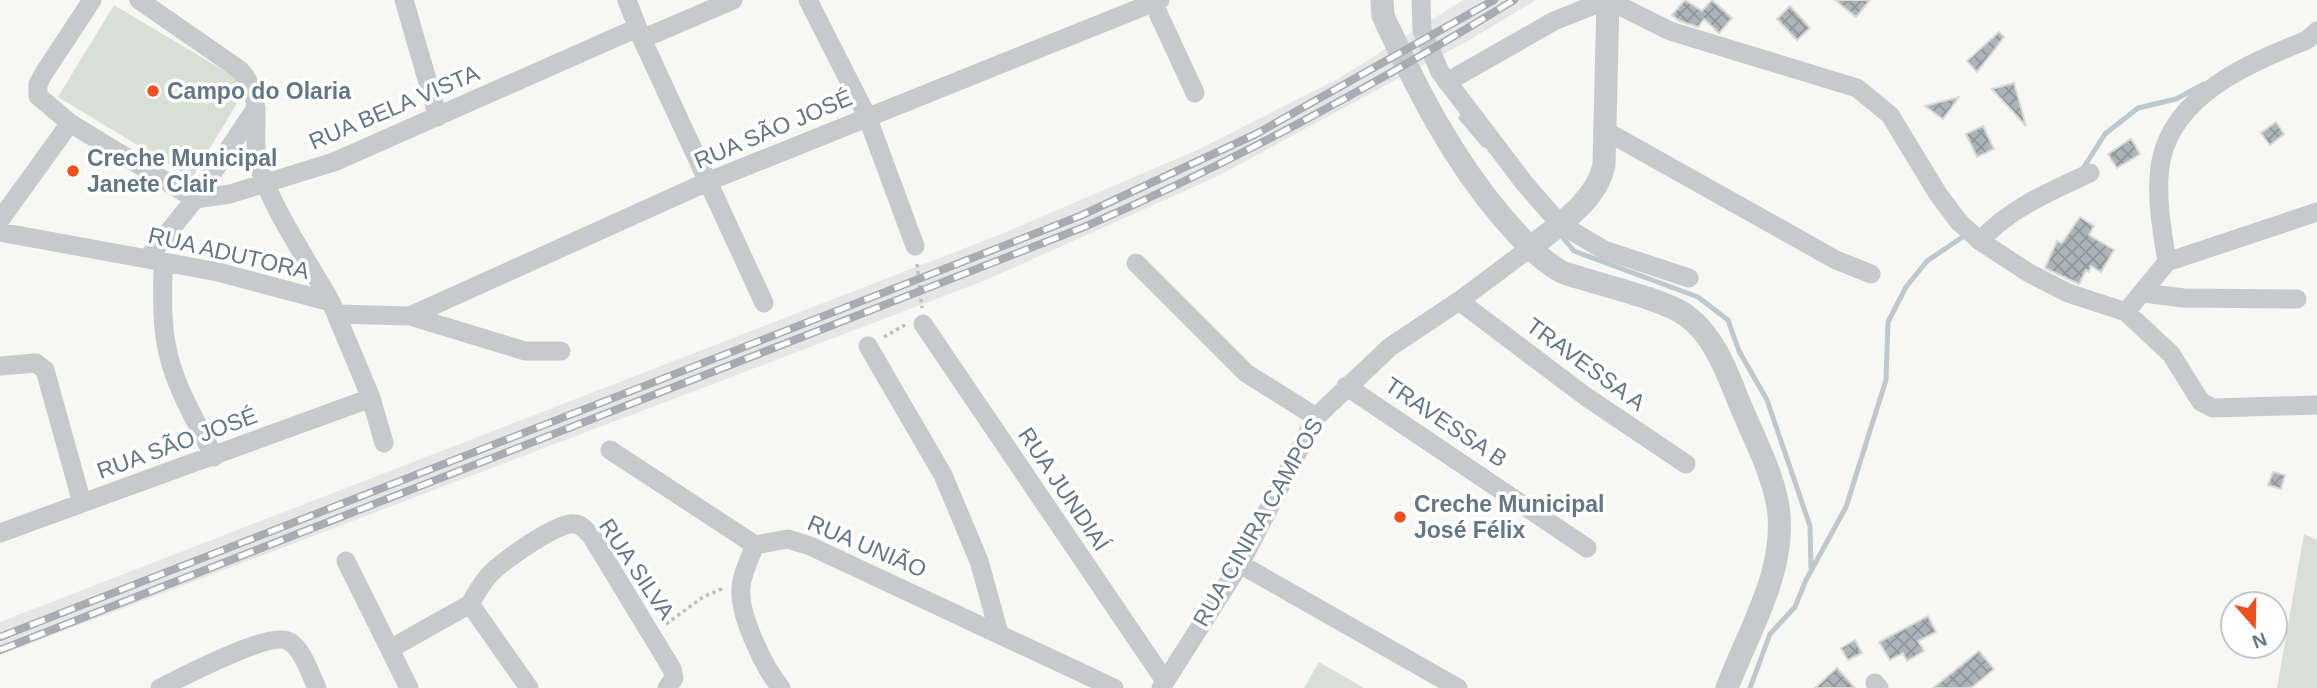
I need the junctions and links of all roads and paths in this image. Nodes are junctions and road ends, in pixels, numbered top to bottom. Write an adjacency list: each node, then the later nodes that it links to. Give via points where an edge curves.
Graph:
1 (92, 0): 18 (street, via 36,90 43,103)
2 (139, 0): 15 (street, via 240,70 254,87)
3 (404, 0): 17 (street)
4 (627, 0): 12 (street)
5 (733, 0): 12 (street, RUA BELA VISTA)
6 (808, 0): 16 (street)
7 (1422, 0): 13 (street, via 1420,16 1427,44)
8 (1608, 0): 13 (street, via 1555,21); 19 (street); 28 (street, via 1670,31 1857,88 1890,115 1959,222)
9 (1155, 1): 14 (street); 16 (street, RUA SÃO JOSÉ)
10 (1379, 5): 29 (street, via 1452,152 1478,189)
11 (2317, 31): 32 (street, via 2224,80 2192,104 2175,127 2160,163)
12 (640, 34): 17 (street, RUA BELA VISTA); 21 (street)
13 (1447, 82): 26 (street)
14 (1195, 93)
15 (256, 108): 22 (street, via 257,155); 23 (street)
16 (867, 116): 21 (street, RUA SÃO JOSÉ); 30 (street)
17 (438, 117): 22 (street, RUA BELA VISTA, via 334,162)
18 (70, 123): 23 (street); 25 (street)
19 (1604, 130): 26 (street, via 1601,181); 34 (street, via 1836,260)
20 (2090, 173): 28 (street, via 2016,209)
21 (707, 182): 39 (street); 42 (street, RUA SÃO JOSÉ)
22 (265, 183): 23 (street, RUA BELA VISTA); 40 (street)
23 (195, 199): 31 (street)
24 (2317, 212): 32 (street)
25 (0, 220)
26 (1558, 226): 29 (street); 35 (street, via 1604,250)
27 (0, 232): 31 (street, RUA ADUTORA)
28 (1978, 239): 41 (street, via 2068,293)
29 (1533, 245): 38 (street, RUA CINIRA CAMPOS); 75 (street, via 1562,272 1686,314 1724,366 1768,471 1780,527 1773,573)
30 (915, 246): 43 (path)
31 (155, 261): 40 (street, RUA ADUTORA, via 218,272); 53 (street, via 167,351 176,380)
32 (2167, 262): 36 (street)
33 (1136, 263): 50 (street, via 1246,373)
34 (1871, 274)
35 (1689, 278)
36 (2143, 293): 37 (street); 41 (street)
37 (2297, 299)
38 (1459, 301): 47 (street, RUA CINIRA CAMPOS, via 1391,347); 54 (street, TRAVESSA A, via 1585,396)
39 (764, 303)
40 (334, 308): 42 (street, RUA ADUTORA); 48 (street)
41 (2126, 312): 49 (street, via 2171,354 2201,402 2213,408)
42 (410, 316): 45 (street, RUA ADUTORA, via 525,351)
43 (923, 320): 44 (path); 66 (street, RUA JUNDIAÍ)
44 (868, 346): 63 (street, via 943,475 979,561)
45 (561, 351)
46 (0, 366): 55 (street, via 36,363 45,370)
47 (1346, 386): 50 (street, RUA CINIRA CAMPOS); 58 (street, TRAVESSA B)
48 (371, 398): 51 (street); 53 (street, RUA SÃO JOSÉ)
49 (2317, 405)
50 (1316, 417): 60 (street, RUA CINIRA CAMPOS)
51 (384, 443)
52 (610, 450): 57 (street)
53 (214, 457): 55 (street, RUA SÃO JOSÉ)
54 (1686, 464)
55 (82, 503): 56 (street, RUA SÃO JOSÉ)
56 (0, 533)
57 (755, 545): 61 (street); 63 (street, RUA UNIÃO, via 788,539 810,545)
58 (1587, 548)
59 (346, 561): 65 (street)
60 (1240, 564): 66 (street, RUA CINIRA CAMPOS); 74 (street)
61 (740, 588): 64 (path, via 719,588); 72 (street, via 752,635)
62 (470, 604): 64 (street, RUA SILVA, via 489,575 507,560 573,523 592,537); 65 (street); 70 (street)
63 (999, 633): 73 (street, RUA UNIÃO)
64 (651, 635): 71 (street, RUA SILVA, via 672,670 674,678)
65 (390, 649): 69 (street)
66 (1163, 684)
67 (160, 688): 68 (street, via 250,647 281,638 298,651)
68 (317, 688)
69 (409, 688)
70 (529, 688)
71 (667, 688)
72 (781, 688)
73 (1114, 688)
74 (1458, 688)
75 (1727, 688)

